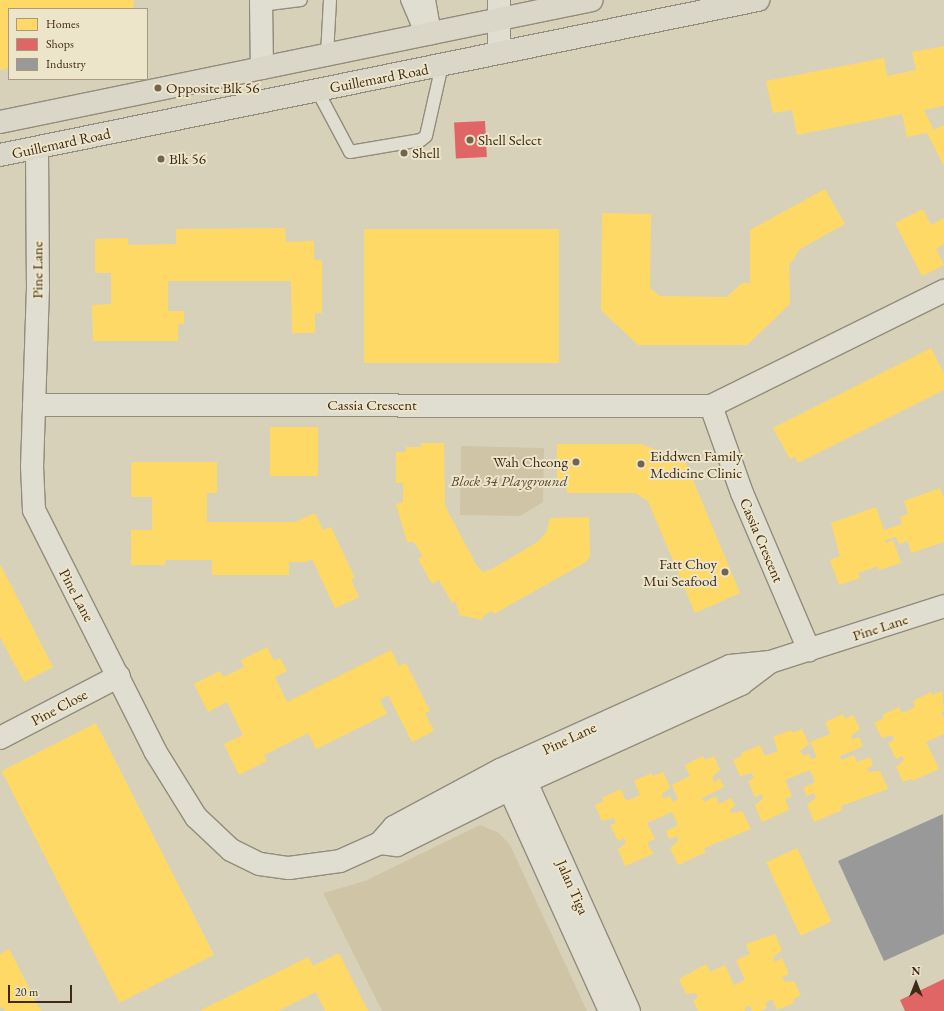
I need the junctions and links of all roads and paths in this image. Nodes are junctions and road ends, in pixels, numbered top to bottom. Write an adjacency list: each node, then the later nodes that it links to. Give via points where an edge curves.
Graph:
1 (301, 0): 7 (lane)
2 (330, 0): 11 (lane)
3 (407, 0): 9 (lane)
4 (424, 0): 9 (street)
5 (592, 0): 8 (main road)
6 (758, 0): 10 (main road, Guillemard Road)
7 (261, 2): 13 (street)
8 (499, 10): 9 (main road); 10 (street)
9 (424, 34): 11 (main road)
10 (499, 53): 12 (main road, Guillemard Road)
11 (327, 54): 13 (main road)
12 (442, 65): 14 (main road, Guillemard Road); 14 (lane, via 426,136 422,140 350,152)
13 (262, 68): 15 (main road)
14 (316, 90): 16 (main road, Guillemard Road)
15 (0, 122)
16 (36, 148): 17 (main road, Guillemard Road); 19 (street, Pine Lane, via 38,287)
17 (0, 156)
18 (944, 291): 20 (street, Cassia Crescent)
19 (34, 405): 20 (street, Cassia Crescent); 23 (street, Pine Lane, via 34,510)
20 (711, 406): 22 (street, Cassia Crescent, via 742,493)
21 (944, 606): 22 (street, Pine Lane)
22 (809, 650): 25 (street, Pine Lane, via 770,662 741,684)
23 (119, 676): 24 (street, Pine Close); 25 (street, Pine Lane, via 155,751 196,817 231,850 260,864 289,868 340,861 380,843 397,845)
24 (0, 738)
25 (512, 776): 26 (street, Jalan Tiga, via 531,793)
26 (597, 962): 27 (street, Jalan Tiga); 28 (street, Jalan Tiga)
27 (610, 1011)
28 (629, 1011)

